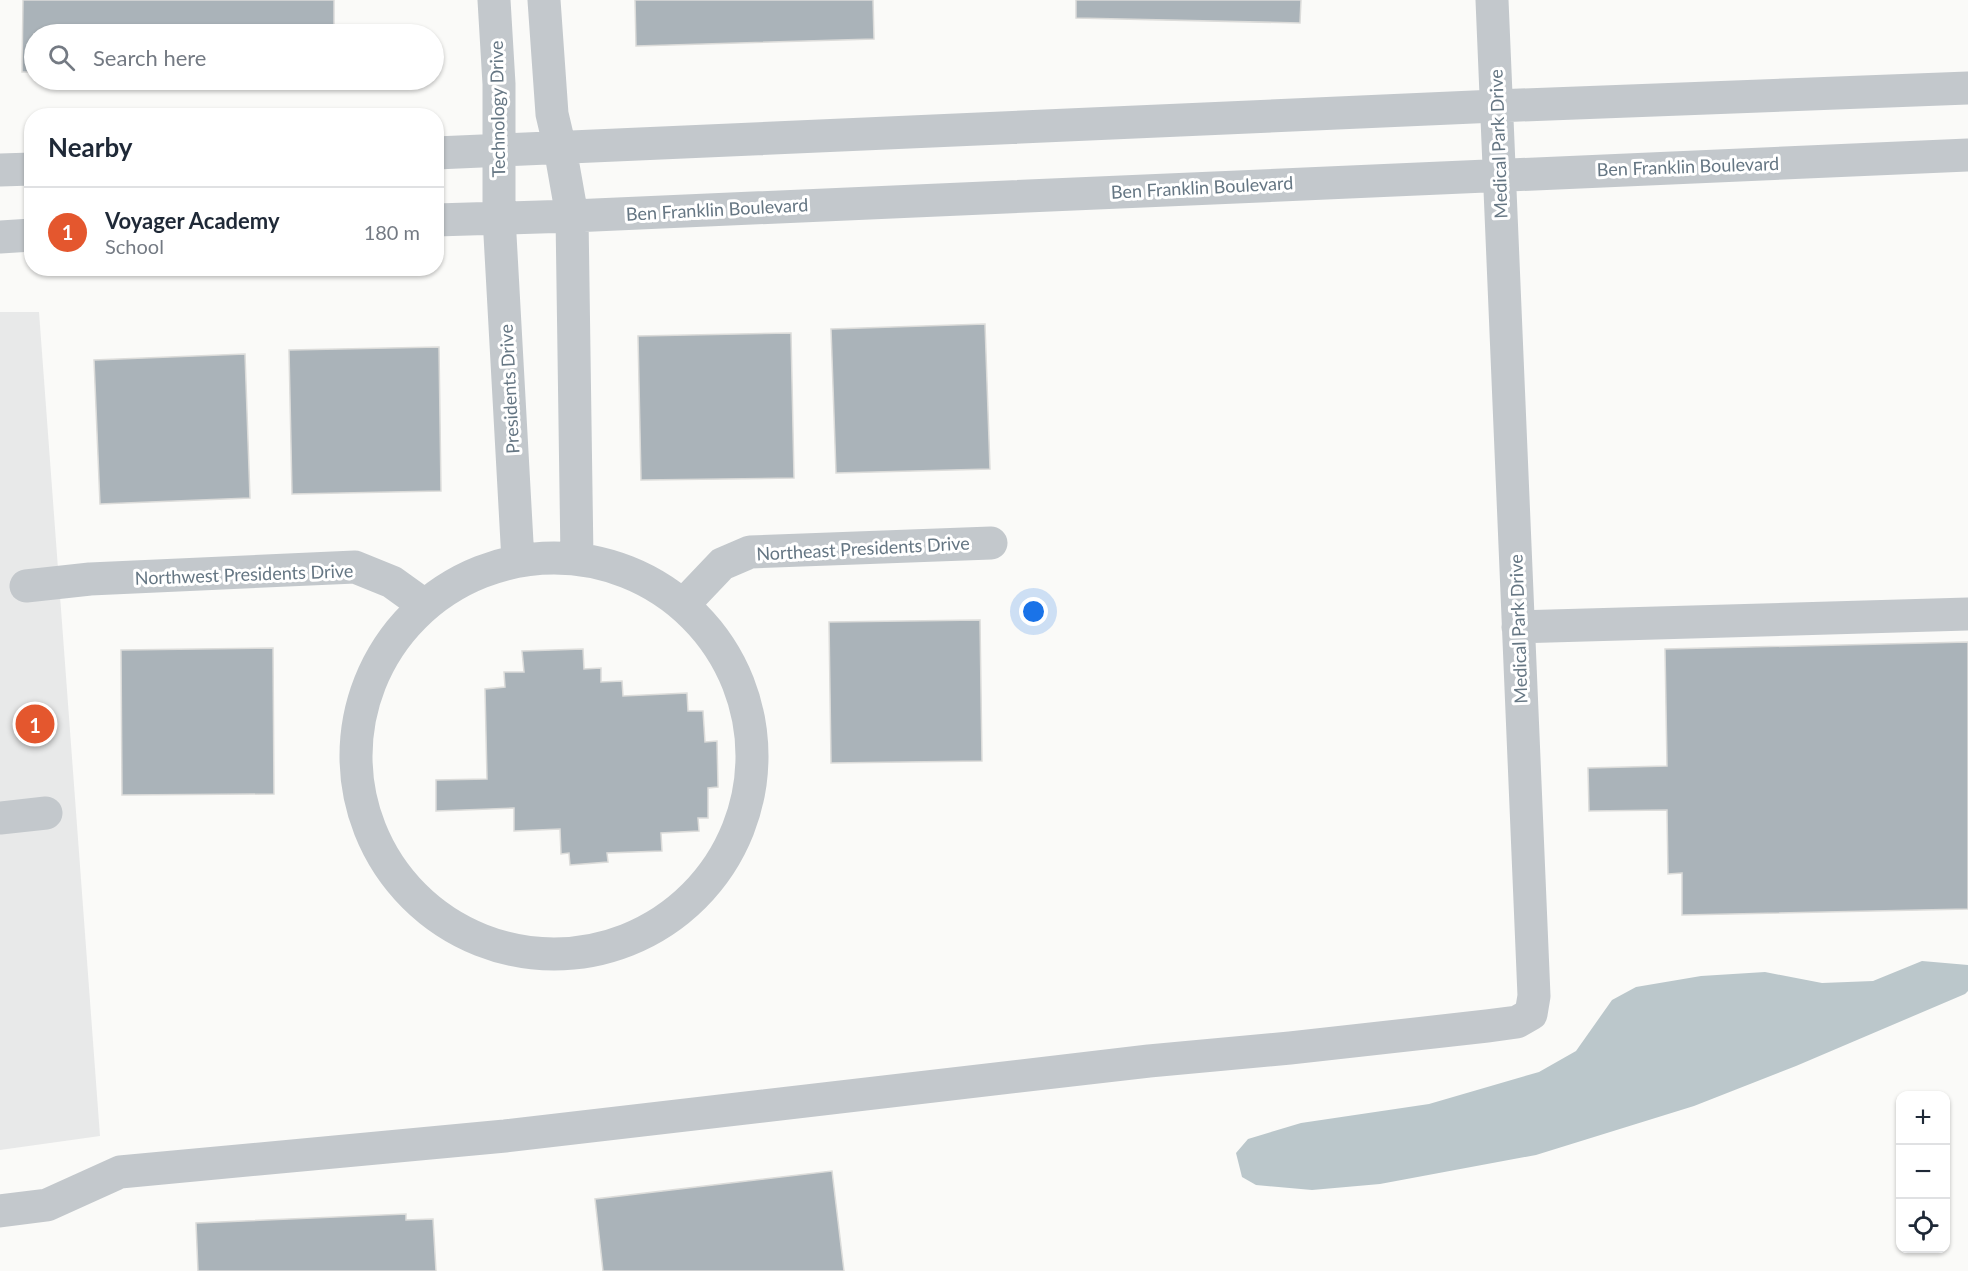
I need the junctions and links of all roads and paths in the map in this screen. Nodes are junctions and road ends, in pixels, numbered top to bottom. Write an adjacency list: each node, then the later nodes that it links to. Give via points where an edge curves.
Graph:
1 (494, 0): 7 (street, Technology Drive)
2 (544, 0): 6 (street, via 552,114)
3 (1492, 0): 5 (street, Medical Park Drive)
4 (1968, 87): 5 (street)
5 (1496, 106): 6 (street); 12 (street, Medical Park Drive)
6 (560, 148): 7 (street); 13 (street)
7 (499, 150): 8 (street); 14 (street, Technology Drive)
8 (444, 153)
9 (1968, 155): 12 (street, Ben Franklin Boulevard)
10 (24, 169): 11 (street)
11 (0, 170)
12 (1498, 174): 13 (street, Ben Franklin Boulevard); 25 (street, Medical Park Drive)
13 (572, 216): 14 (street, Ben Franklin Boulevard); 19 (street)
14 (500, 217): 15 (street, Ben Franklin Boulevard); 20 (street, Presidents Drive)
15 (444, 220)
16 (24, 236): 17 (street)
17 (0, 237)
18 (991, 543): 23 (street, Northeast Presidents Drive, via 750,552 722,564)
19 (577, 559): 20 (street, via 547,557); 23 (street, via 615,567 651,583)
20 (518, 561): 22 (street, via 484,570 452,585)
21 (26, 586): 22 (street, Northwest Presidents Drive, via 90,579 355,567 392,582)
22 (424, 605): 23 (street, via 393,639 370,679 357,723 354,769 363,815 381,857 409,893 445,923 486,943 531,954 577,954 622,943 663,922 699,893 726,856 745,814 753,769 744,700 715,638)
23 (683, 605)
24 (1968, 614): 25 (street)
25 (1518, 627): 28 (street, Medical Park Drive, via 1533,985 1531,1014 1517,1022 506,1136 120,1172 47,1205)
26 (46, 813): 27 (street)
27 (0, 818)
28 (0, 1211)

